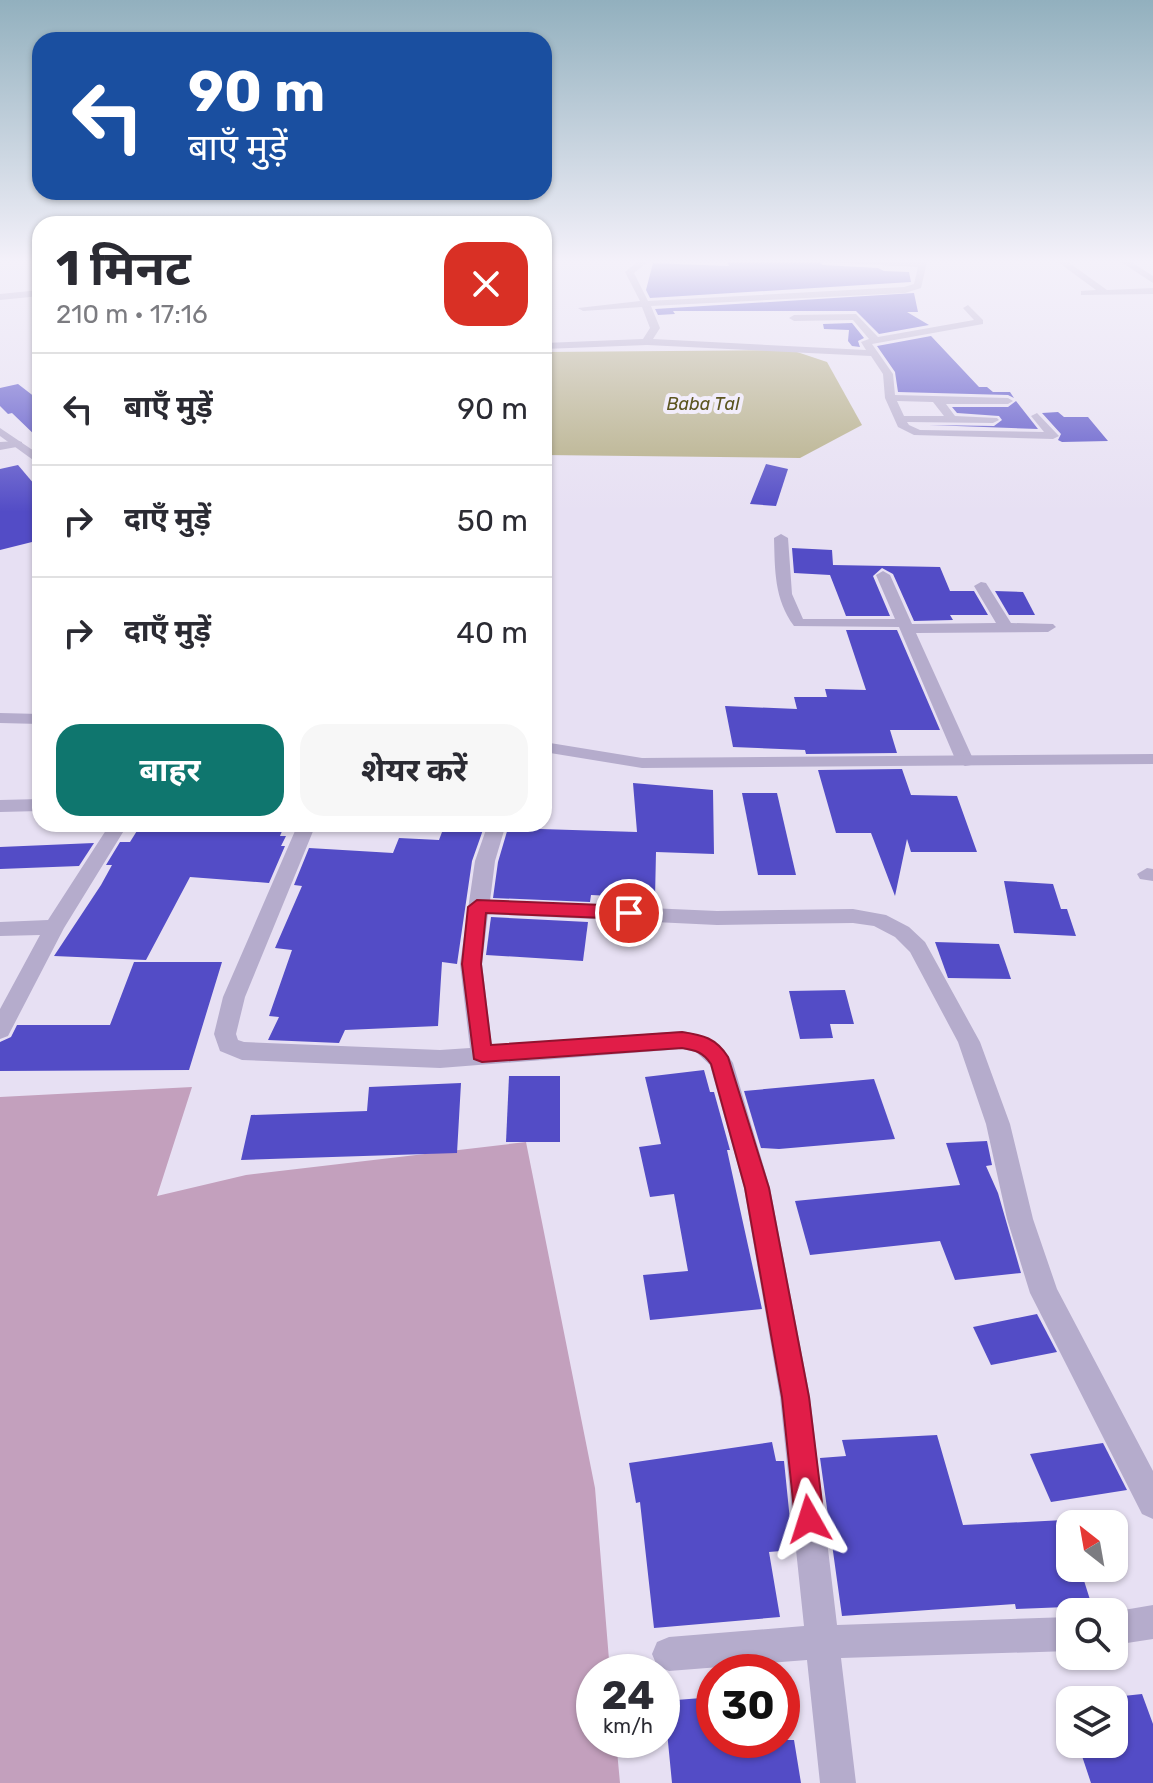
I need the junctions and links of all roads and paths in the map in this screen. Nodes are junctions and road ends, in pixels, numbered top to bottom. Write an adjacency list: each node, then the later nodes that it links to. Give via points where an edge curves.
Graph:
1 (712, 345): 3 (street)
2 (868, 345): 3 (street)
3 (872, 353): 4 (street, via 888,374)
4 (890, 398): 5 (street); 9 (street)
5 (939, 401): 6 (street); 8 (street)
6 (1008, 401)
7 (1037, 416): 9 (street, via 1053,436 918,433 907,430)
8 (951, 418): 9 (street); 10 (street)
9 (900, 419)
10 (993, 420)
11 (0, 431): 12 (street)
12 (18, 444): 13 (street); 14 (street)
13 (0, 446)
14 (32, 455)
15 (781, 538): 18 (street, via 784,583 799,623)
16 (883, 575): 18 (street)
17 (981, 586): 19 (street)
18 (905, 626): 19 (street); 25 (street)
19 (1006, 627): 20 (street)
20 (1048, 627)
21 (0, 718): 22 (street)
22 (32, 719)
23 (552, 748): 25 (street, via 642,763)
24 (1153, 759): 25 (street)
25 (965, 761)
26 (32, 805): 27 (street)
27 (0, 806)
28 (114, 832): 32 (street)
29 (304, 832): 35 (street, via 234,997 225,1034 228,1045 242,1051 440,1059)
30 (494, 832): 31 (street)
31 (477, 907): 35 (street, via 471,964); 36 (street, via 717,918 853,916 879,920 902,932 918,947 969,1042 998,1124 1044,1293)
32 (54, 927): 33 (street); 34 (street)
33 (0, 929)
34 (0, 1030)
35 (482, 1054): 40 (street, via 682,1040 700,1042 721,1063 757,1188 793,1382)
36 (1153, 1503)
37 (1153, 1622): 38 (street)
38 (1128, 1626)
39 (1056, 1634): 40 (street)
40 (823, 1642): 41 (street); 42 (street)
41 (669, 1654)
42 (838, 1783)

